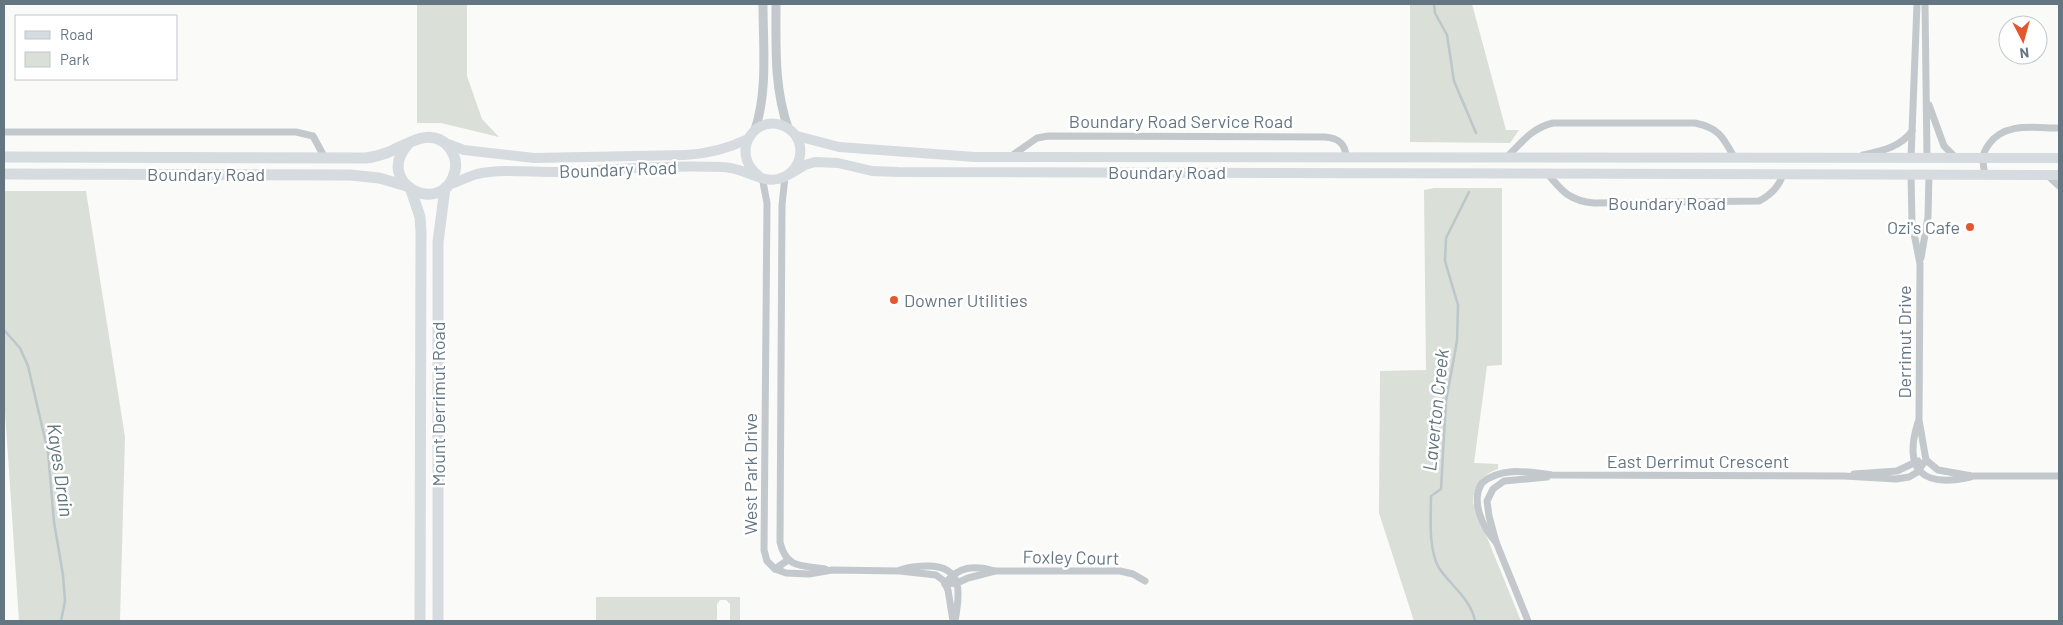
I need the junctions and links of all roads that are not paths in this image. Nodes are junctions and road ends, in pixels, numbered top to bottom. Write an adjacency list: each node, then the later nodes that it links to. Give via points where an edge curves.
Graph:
1 (763, 4): 6 (street)
2 (776, 4): 5 (street)
3 (1917, 4): 10 (street)
4 (1925, 4): 7 (street)
5 (776, 25): 6 (street); 8 (street, via 778,90)
6 (763, 26): 12 (street, via 762,110)
7 (1926, 98): 25 (street); 26 (street, via 1944,146)
8 (788, 128): 12 (main road, via 771,124); 13 (main road)
9 (2059, 128): 27 (street, via 2009,129 1992,140)
10 (1914, 130): 22 (street, via 1907,140 1896,146); 24 (street)
11 (4, 132): 23 (street, via 296,132 313,136)
12 (752, 134): 15 (main road, Boundary Road, via 724,150 685,156 534,158 464,150); 39 (main road, via 745,155 748,164)
13 (796, 136): 18 (main road, Boundary Road, via 839,148); 35 (main road, via 800,144 800,161)
14 (409, 143): 15 (main road, via 427,137); 23 (main road, Boundary Road, via 379,156); 42 (main road, via 402,150 398,169)
15 (444, 143): 40 (main road, via 455,158 456,168)
16 (1346, 156): 18 (main road, Boundary Road); 18 (street, Boundary Road Service Road, via 1339,141 1325,137 1048,136 1037,138); 19 (main road, Boundary Road); 30 (main road)
17 (4, 157): 23 (main road, Boundary Road)
18 (1010, 157)
19 (1507, 157): 20 (main road, Boundary Road); 20 (street, via 1534,130 1553,123 1701,124 1716,130)
20 (1734, 157): 21 (main road, Boundary Road)
21 (1763, 157): 22 (main road, Boundary Road); 32 (main road)
22 (1853, 157): 24 (main road, Boundary Road)
23 (325, 158)
24 (1911, 158): 25 (main road, Boundary Road); 33 (main road)
25 (1928, 158): 26 (main road, Boundary Road); 34 (main road)
26 (1956, 158): 27 (main road, Boundary Road)
27 (1983, 158): 28 (main road, Boundary Road); 36 (street)
28 (2059, 158)
29 (4, 174): 42 (main road, Boundary Road, via 350,175 379,178)
30 (1346, 174): 31 (main road, Boundary Road); 35 (main road, Boundary Road, via 898,172 815,162 805,164)
31 (1548, 174): 32 (main road, Boundary Road); 32 (street, Boundary Road, via 1572,198 1594,203 1759,202 1778,187)
32 (1783, 174): 33 (main road, Boundary Road)
33 (1911, 174): 34 (main road, Boundary Road); 43 (street, Derrimut Drive, via 1912,223)
34 (1929, 174): 36 (main road, Boundary Road); 43 (street, Derrimut Drive, via 1928,217)
35 (788, 175): 39 (main road, via 774,180); 45 (street, West Park Drive, via 782,205)
36 (1985, 175): 37 (main road, Boundary Road)
37 (2046, 175): 38 (main road, Boundary Road); 41 (street)
38 (2059, 175)
39 (761, 177): 40 (main road, Boundary Road, via 742,169 686,166 493,172 476,174); 44 (street, West Park Drive, via 767,203)
40 (447, 186): 42 (main road, via 428,194); 66 (main road, Mount Derrimut Road, via 438,242)
41 (2059, 186)
42 (409, 188): 65 (main road, Mount Derrimut Road, via 420,217 421,232)
43 (1920, 264): 47 (street, Derrimut Drive)
44 (766, 365): 45 (street); 46 (street, West Park Drive)
45 (782, 371): 46 (street); 56 (street, West Park Drive, via 780,542)
46 (766, 377): 57 (street, West Park Drive, via 764,550 767,561)
47 (1919, 420): 48 (street, Derrimut Drive); 49 (street, Derrimut Drive)
48 (1926, 460): 49 (street, East Derrimut Crescent); 50 (street); 53 (street, via 1938,470)
49 (1914, 462): 50 (street); 52 (street, East Derrimut Crescent, via 1897,471)
50 (1919, 471): 52 (street, East Derrimut Crescent, via 1896,479); 53 (street, via 1924,476 1939,480)
51 (1552, 476): 52 (street, East Derrimut Crescent); 55 (street, East Derrimut Crescent, via 1504,481 1493,489 1487,505); 55 (street, East Derrimut Crescent, via 1510,472 1494,475 1482,483 1478,496 1479,510 1483,523)
52 (1844, 476)
53 (1972, 476): 54 (street)
54 (2059, 476)
55 (1496, 542): 68 (street, East Derrimut Crescent)
56 (788, 560): 57 (street); 58 (street, via 802,566)
57 (775, 569): 58 (street, via 795,574)
58 (832, 570): 59 (street)
59 (900, 571): 61 (street, via 930,566 946,568); 64 (street, via 936,576)
60 (995, 571): 61 (street, Foxley Court, via 971,568); 62 (street, Foxley Court, via 1120,571); 63 (street, Foxley Court)
61 (953, 574): 63 (street); 64 (street)
62 (1145, 581)
63 (957, 583): 64 (street, Foxley Court); 67 (street)
64 (945, 584): 67 (street)
65 (420, 621)
66 (438, 621)
67 (954, 621)
68 (1528, 621)

